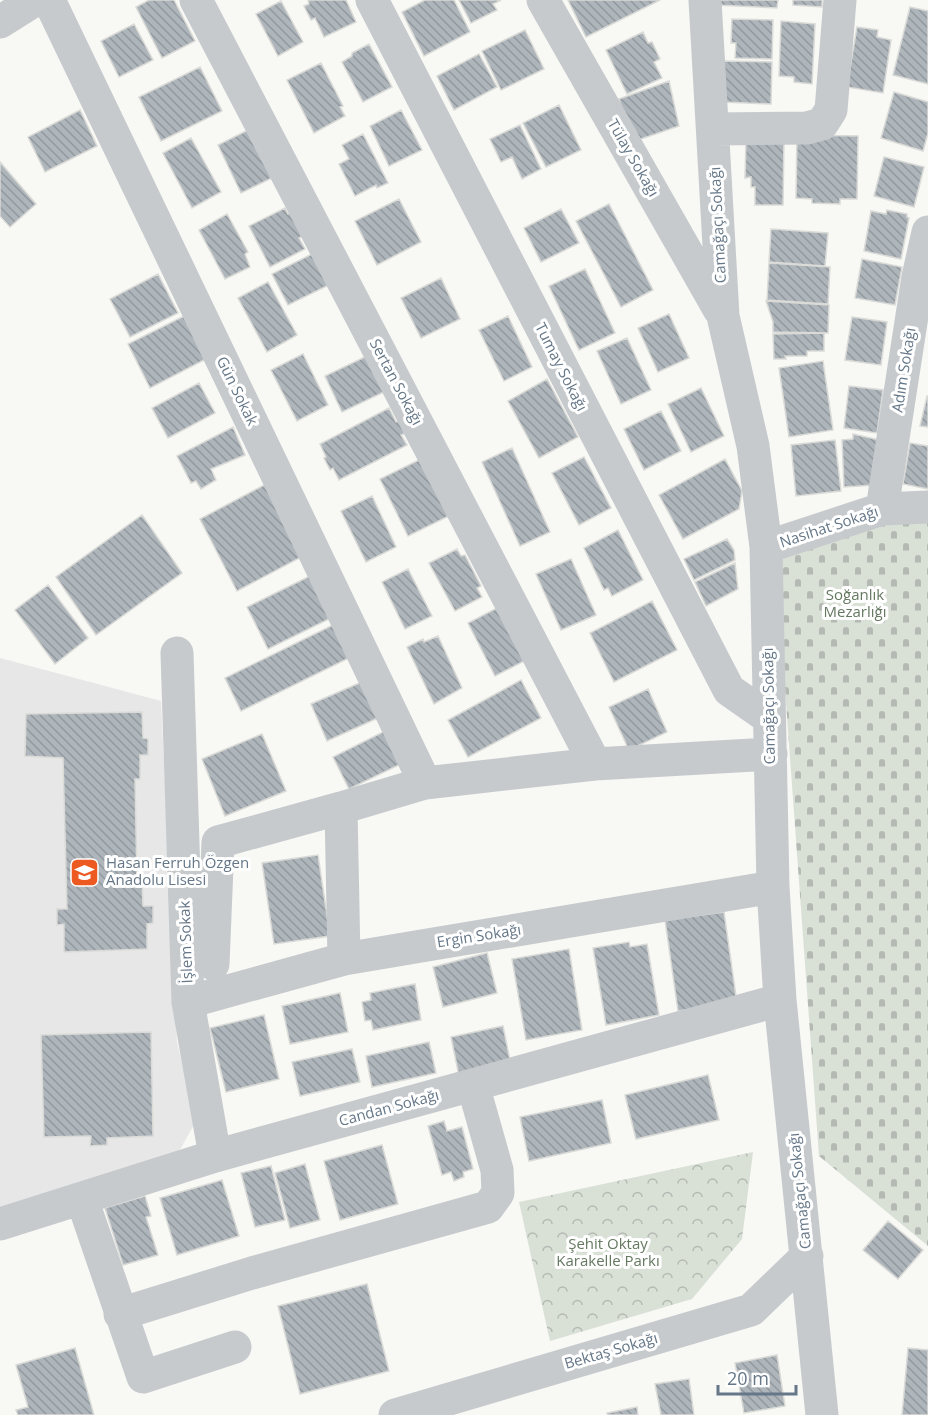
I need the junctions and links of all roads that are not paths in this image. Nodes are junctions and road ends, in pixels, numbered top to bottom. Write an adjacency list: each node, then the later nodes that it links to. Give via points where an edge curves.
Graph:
1 (35, 0): 8 (street)
2 (49, 0): 19 (street, Gün Sokak)
3 (196, 0): 18 (street, Sertan Sokağı)
4 (372, 0): 16 (street, Tumay Sokağı, via 729,690)
5 (543, 0): 11 (street, Tülay Sokağı)
6 (705, 0): 9 (street, Camağaçı Sokağı)
7 (840, 0): 9 (street, via 831,110 822,124 807,128)
8 (0, 22)
9 (712, 129): 11 (street, Camağaçı Sokağı)
10 (928, 232): 13 (street, Adım Sokağı)
11 (723, 316): 14 (street, Camağaçı Sokağı, via 753,446)
12 (928, 507): 13 (street, Nasihat Sokağı)
13 (882, 509): 14 (street, Nasihat Sokağı)
14 (766, 547): 16 (street, Camağaçı Sokağı)
15 (177, 653): 25 (street, İşlem Sokak)
16 (769, 718): 17 (street, Camağaçı Sokağı)
17 (771, 754): 18 (street); 21 (street, Camağaçı Sokağı)
18 (596, 764): 19 (street)
19 (425, 783): 20 (street)
20 (341, 808): 22 (street); 23 (street, via 218,842)
21 (773, 887): 22 (street, Ergin Sokağı); 24 (street, Camağaçı Sokağı)
22 (344, 959): 25 (street, Ergin Sokağı)
23 (213, 964)
24 (780, 1000): 26 (street, Candan Sokağı); 30 (street, Camağaçı Sokağı)
25 (188, 1002): 27 (street, İşlem Sokak)
26 (472, 1085): 27 (street, Candan Sokağı); 31 (street, via 497,1170 498,1193 488,1207)
27 (215, 1156): 28 (street, Candan Sokağı)
28 (81, 1199): 29 (street, Candan Sokağı); 31 (street)
29 (0, 1224)
30 (807, 1256): 33 (street, Bektaş Sokağı, via 751,1310); 34 (street, Camağaçı Sokağı)
31 (120, 1314): 32 (street, via 143,1377)
32 (235, 1347)
33 (395, 1415)
34 (822, 1415)

